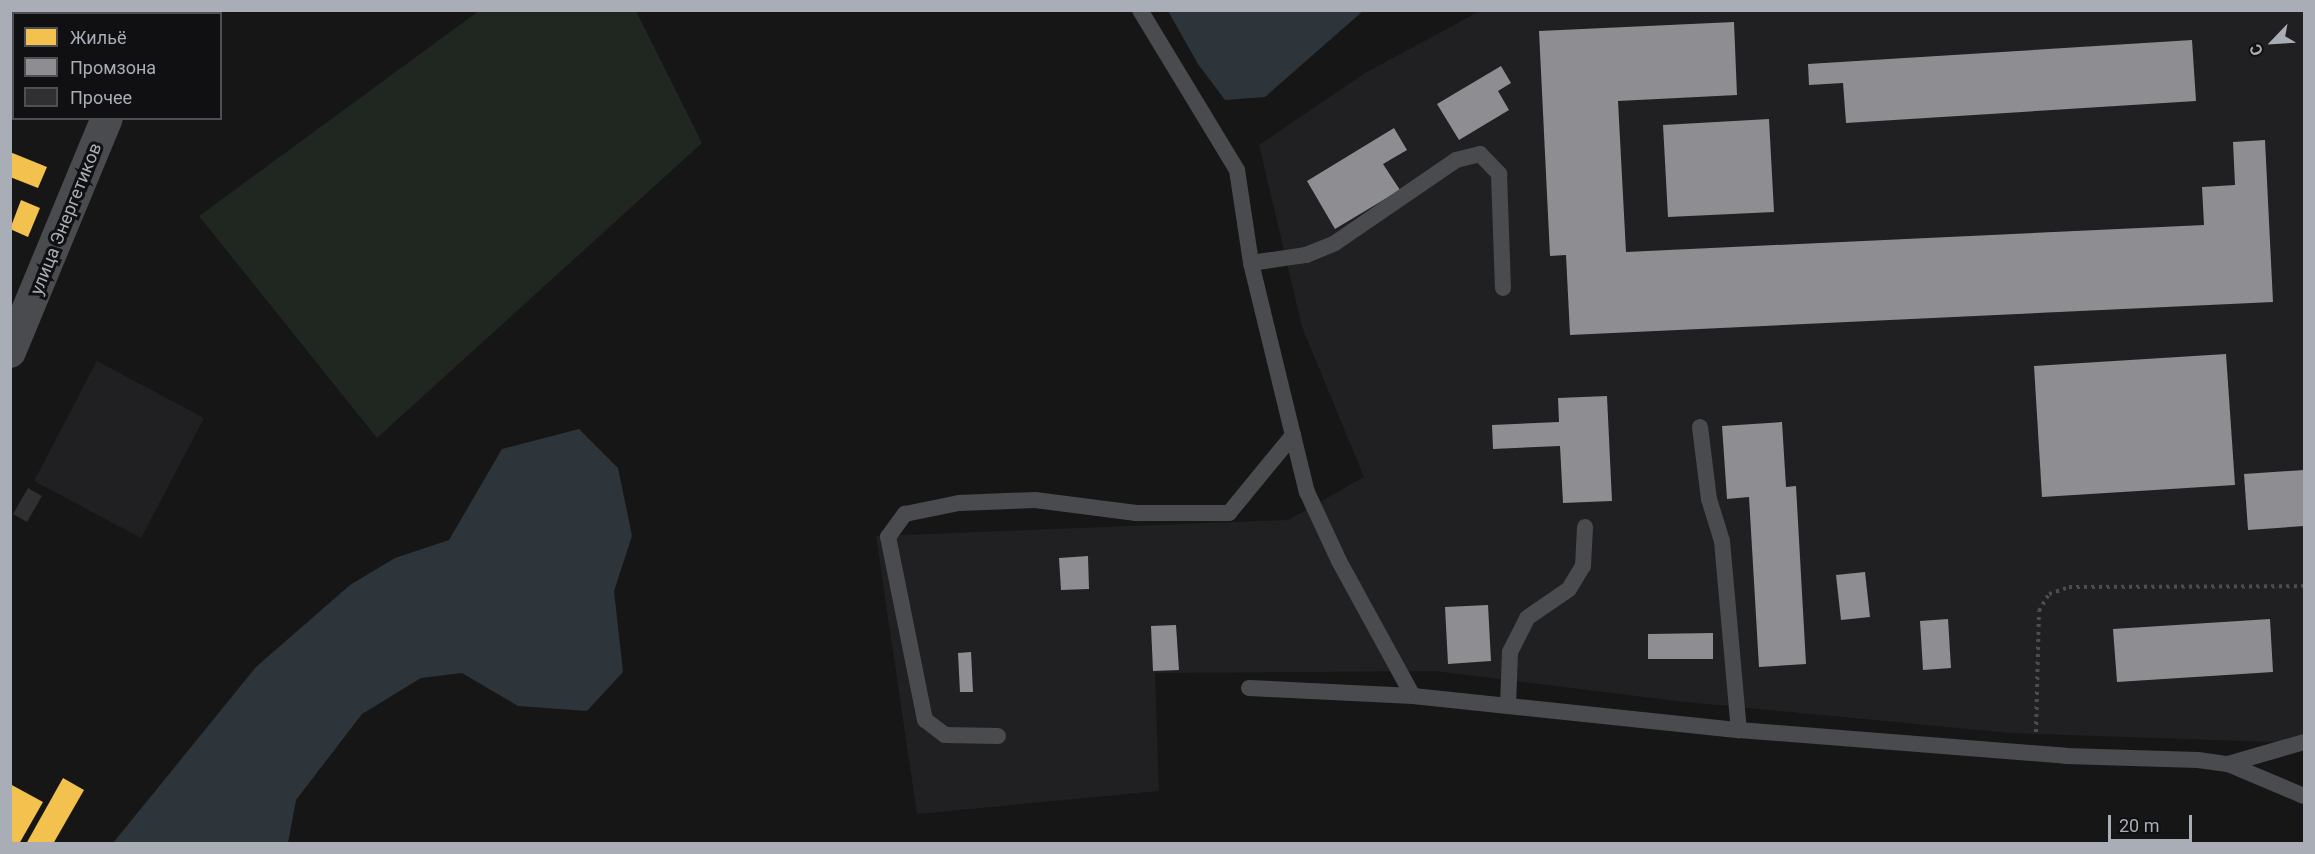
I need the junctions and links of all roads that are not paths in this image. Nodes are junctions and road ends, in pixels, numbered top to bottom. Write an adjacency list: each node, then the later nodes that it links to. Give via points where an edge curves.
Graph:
1 (1140, 10): 3 (lane, via 1237,170)
2 (106, 120): 5 (street, улица Энергетиков)
3 (1251, 263): 4 (lane, via 1306,255 1335,243 1456,160 1480,154 1499,174); 7 (lane)
4 (1503, 288)
5 (10, 352)
6 (1700, 427): 12 (lane, via 1707,489 1722,541)
7 (1293, 435): 10 (lane, via 1311,502); 13 (lane, via 1229,513 1136,513 1035,500 959,503 905,514 888,537 926,720 945,735)
8 (1585, 527): 11 (lane, via 1583,566 1569,589 1527,618 1510,652)
9 (1249, 688): 10 (lane)
10 (1413, 696): 11 (lane)
11 (1508, 706): 12 (lane)
12 (1739, 730): 15 (lane, via 2035,754)
13 (998, 736)
14 (2304, 742): 15 (lane)
15 (2228, 764): 16 (lane)
16 (2304, 796)

